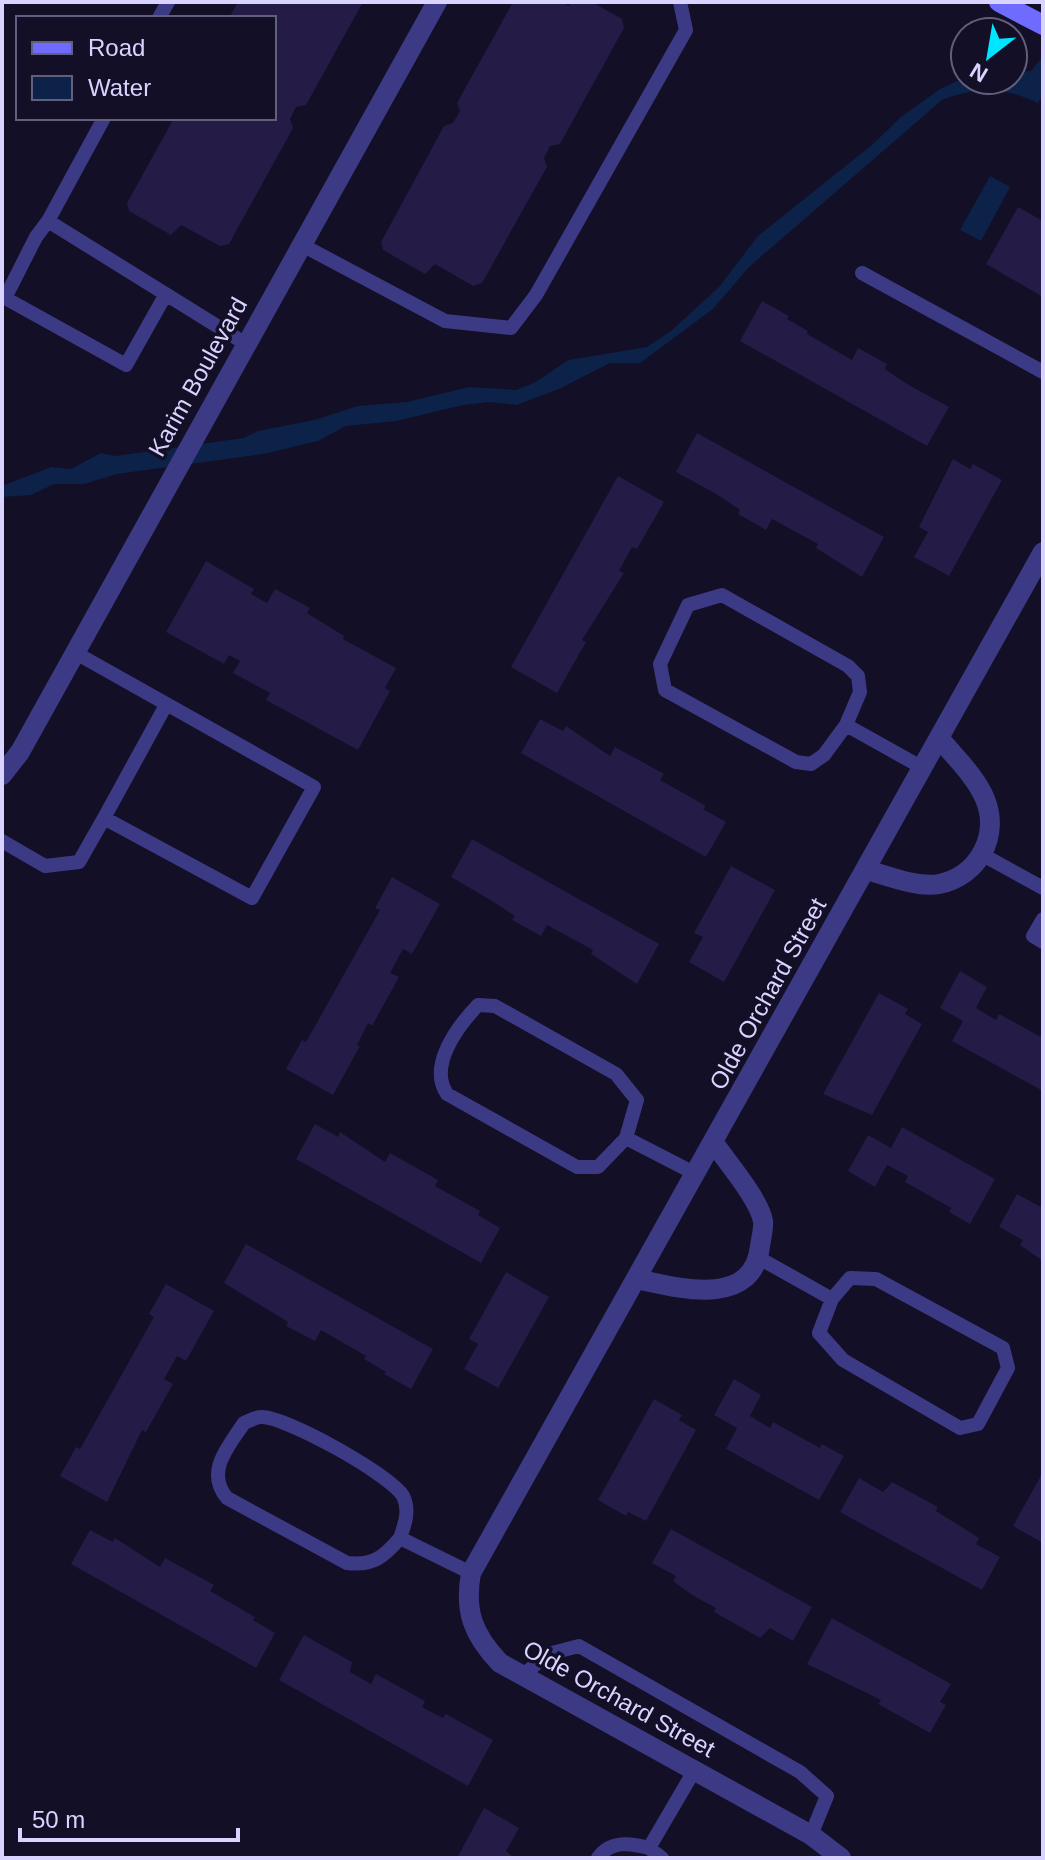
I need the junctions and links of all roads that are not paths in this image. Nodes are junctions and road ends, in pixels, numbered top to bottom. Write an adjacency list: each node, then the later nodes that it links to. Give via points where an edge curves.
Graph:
1 (437, 2): 7 (street, Karim Boulevard)
2 (680, 2): 7 (lane, via 686,30 536,295 511,328 445,321)
3 (999, 2): 4 (main road)
4 (1043, 25)
5 (103, 120): 6 (lane)
6 (48, 221): 9 (lane); 9 (lane, via 5,298 126,365)
7 (302, 245): 10 (street, Karim Boulevard)
8 (862, 273): 11 (lane)
9 (166, 294): 10 (lane)
10 (246, 344): 13 (street, Karim Boulevard)
11 (1043, 372)
12 (1043, 552): 16 (street, Olde Orchard Street)
13 (74, 652): 14 (lane); 18 (street, Karim Boulevard)
14 (166, 705): 19 (lane); 19 (lane, via 314,787 252,898)
15 (846, 725): 15 (lane, via 824,755 811,764 796,762 665,690 660,664 688,605 722,595 848,666 858,676 860,692); 17 (lane)
16 (940, 739): 17 (street, Olde Orchard Street); 21 (street, via 985,799 990,829)
17 (923, 768): 22 (street, Olde Orchard Street)
18 (2, 775)
19 (104, 818): 20 (lane, via 79,862 45,866)
20 (2, 841)
21 (983, 855): 22 (street, via 962,876 937,885); 23 (lane)
22 (867, 870): 27 (street, Olde Orchard Street)
23 (1043, 888)
24 (1043, 919): 25 (lane, via 1033,936)
25 (1043, 942)
26 (626, 1138): 26 (lane, via 637,1100 616,1074 495,1006 478,1005 439,1067 439,1083 447,1094 577,1167 598,1167); 28 (lane)
27 (714, 1143): 28 (street, Olde Orchard Street); 29 (street, via 763,1221)
28 (694, 1173): 30 (street, Olde Orchard Street)
29 (759, 1258): 30 (street, via 744,1278 716,1291); 31 (lane)
30 (637, 1279): 33 (street, Olde Orchard Street)
31 (832, 1299): 31 (lane, via 819,1333 843,1360 960,1428 978,1424 1008,1368 1003,1348 876,1279 850,1278)
32 (400, 1538): 32 (lane, via 382,1558 364,1565 347,1563 227,1498 217,1486 216,1471 244,1423 262,1417 280,1421 391,1483 403,1496 407,1515); 33 (lane)
33 (471, 1573): 34 (street, Olde Orchard Street, via 467,1597 480,1642)
34 (522, 1676): 35 (street, Olde Orchard Street); 36 (lane, via 548,1654 579,1646 800,1772 827,1796)
35 (694, 1771): 36 (street, Olde Orchard Street); 37 (lane)
36 (811, 1835): 40 (street, Olde Orchard Street)
37 (649, 1848): 38 (lane, via 626,1842); 39 (lane)
38 (598, 1858)
39 (662, 1858)
40 (841, 1858)

